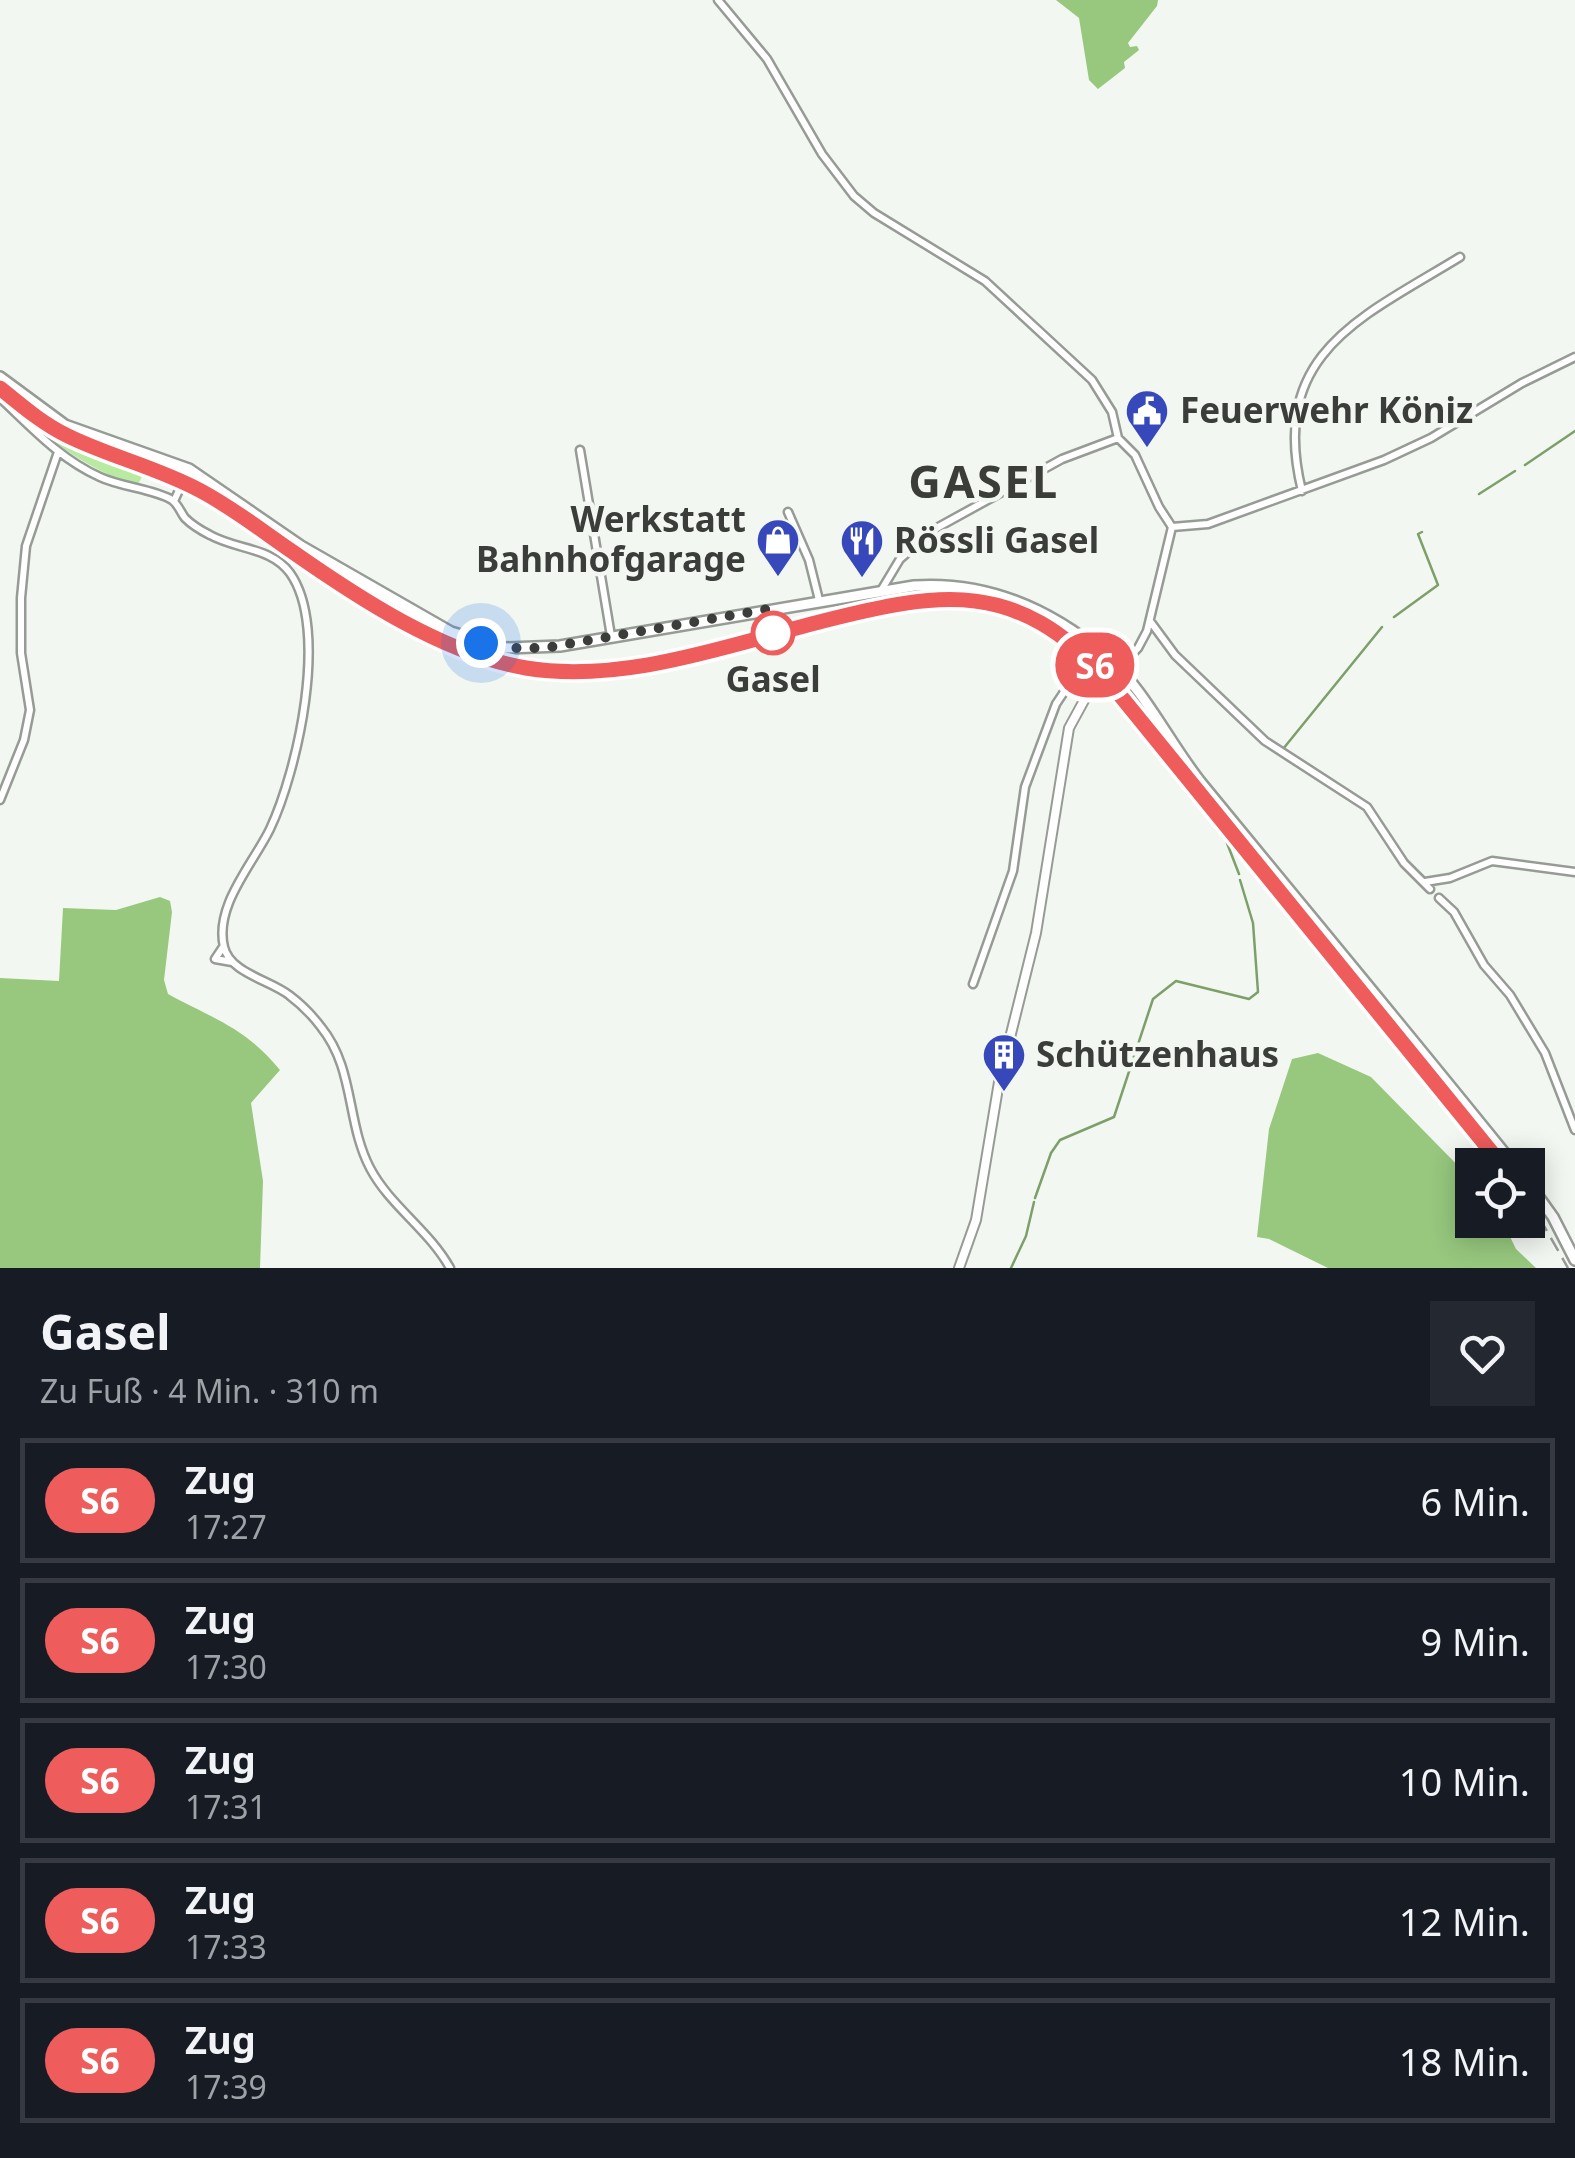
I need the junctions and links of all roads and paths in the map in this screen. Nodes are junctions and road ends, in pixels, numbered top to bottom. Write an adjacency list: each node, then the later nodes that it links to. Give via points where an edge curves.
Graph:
1 (718, 0): 6 (street, via 767,58 854,196 970,270 1036,326 1097,386 1114,414)
2 (1460, 257): 10 (street, via 1388,298 1332,340 1317,360 1296,428)
3 (1575, 357): 10 (street, via 1431,438)
4 (0, 378): 9 (main road, via 65,425)
5 (0, 398): 8 (street)
6 (1118, 438): 13 (street, via 1135,456); 14 (street, via 1062,459 936,527 900,559)
7 (580, 450): 17 (street)
8 (58, 452): 11 (street, via 107,480); 20 (street, via 26,546 21,653 30,710)
9 (189, 469): 11 (street); 17 (main road, via 302,546 462,636 518,648)
10 (1302, 491): 13 (street, via 1208,524)
11 (174, 501): 25 (street, via 186,519 214,537 280,562 298,587 305,621 308,680 301,726 274,819 230,902)
12 (788, 512): 15 (street)
13 (1172, 527): 16 (street)
14 (882, 589): 15 (main road); 18 (main road, via 948,585 1006,596 1061,623)
15 (818, 600): 17 (main road)
16 (1150, 620): 18 (street, via 1140,646); 22 (street, via 1175,655 1265,741 1366,808)
17 (611, 636)
18 (1119, 668): 19 (street); 29 (main road, via 1194,774)
19 (1087, 695): 27 (street, via 1070,682 1044,733 1022,797 1013,872); 33 (street, via 1069,728 1036,933 999,1082 976,1220)
20 (0, 800)
21 (1575, 872): 22 (street, via 1492,862)
22 (1424, 882): 23 (street)
23 (1430, 890)
24 (1439, 898): 28 (street, via 1546,1053)
25 (224, 946): 26 (street); 26 (street, via 214,959)
26 (232, 963): 32 (street, via 289,994 328,1036 342,1062 368,1164)
27 (973, 984)
28 (1575, 1130)
29 (1500, 1148)
30 (1545, 1206): 31 (main road)
31 (1575, 1260)
32 (450, 1268)
33 (959, 1268)

